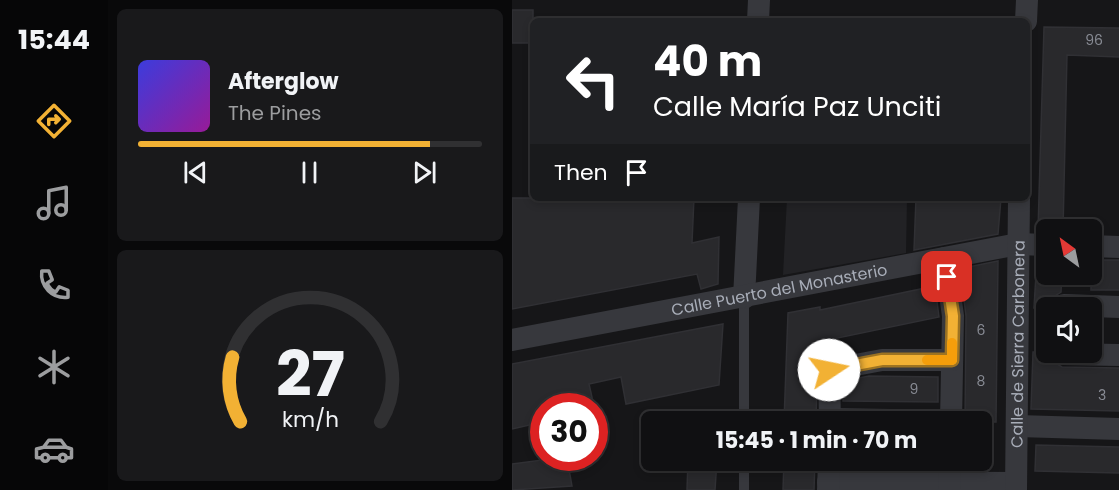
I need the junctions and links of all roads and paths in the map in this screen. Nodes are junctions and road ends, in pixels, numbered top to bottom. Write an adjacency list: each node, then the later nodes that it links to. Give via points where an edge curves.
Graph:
1 (759, 0): 3 (street)
2 (1027, 0): 4 (street)
3 (758, 18)
4 (1026, 18)
5 (749, 201): 12 (street)
6 (1019, 201): 7 (street, Calle de Sierra Carbonera)
7 (1018, 244): 8 (street, Calle Puerto del Monasterio); 11 (street, Calle Puerto del Monasterio); 22 (street, Calle de Sierra Carbonera)
8 (1036, 244)
9 (1102, 246): 10 (street)
10 (1120, 247)
11 (945, 258): 12 (street, Calle Puerto del Monasterio); 18 (street, via 953,316)
12 (744, 298): 15 (street, Calle Puerto del Monasterio); 19 (lane)
13 (1102, 307): 14 (street)
14 (1120, 308)
15 (512, 340)
16 (1102, 355): 17 (street)
17 (1120, 355)
18 (952, 360): 20 (street, via 882,360 829,370); 21 (street)
19 (744, 411)
20 (830, 411)
21 (951, 411)
22 (1018, 426): 23 (street); 28 (street, Calle de Sierra Carbonera)
23 (1120, 429)
24 (744, 471): 29 (lane)
25 (950, 471): 27 (street)
26 (828, 478): 27 (street)
27 (949, 487): 28 (street)
28 (1016, 487)
29 (744, 490)

